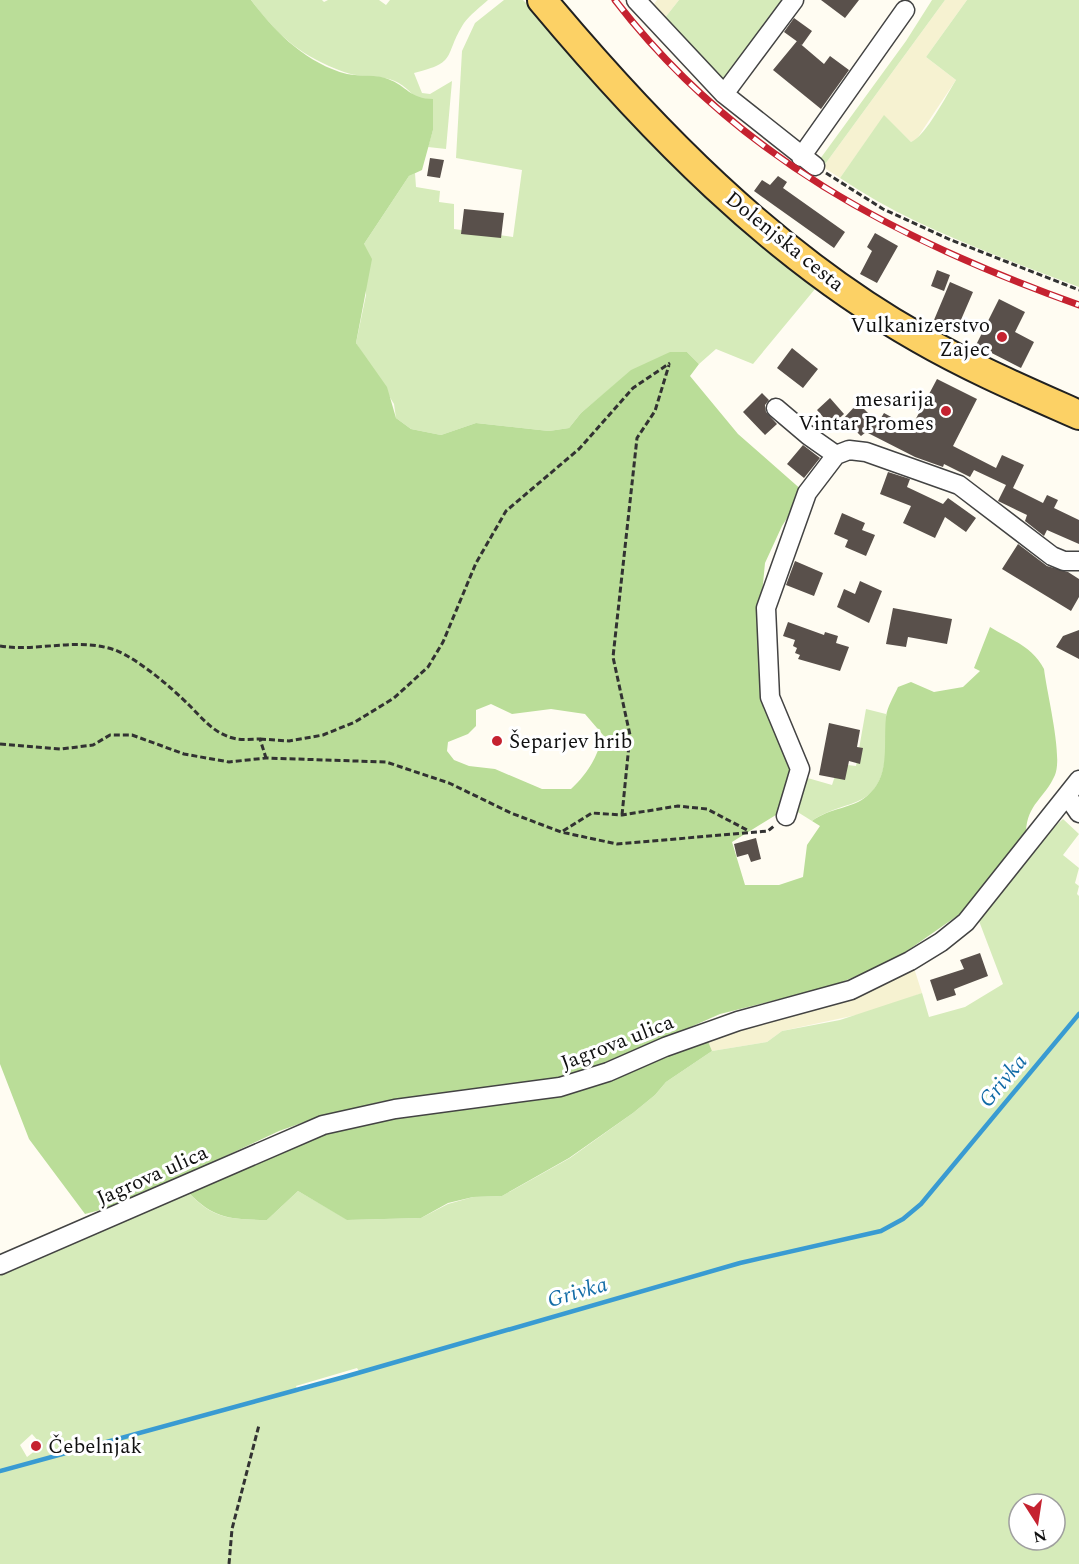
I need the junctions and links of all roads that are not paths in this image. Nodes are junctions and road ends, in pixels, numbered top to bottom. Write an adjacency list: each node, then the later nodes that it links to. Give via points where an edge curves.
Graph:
1 (542, 0): 7 (main road, Dolenjska cesta, via 620,90 684,155 797,256 918,338 984,373)
2 (636, 0): 5 (street)
3 (794, 0): 5 (street)
4 (905, 10): 5 (street, via 808,161)
5 (724, 94)
6 (776, 408): 8 (street)
7 (1079, 415)
8 (836, 455): 9 (street, via 849,450 866,452 959,485 1052,556); 13 (street, via 807,493 766,608 770,697 800,769)
9 (1079, 561)
10 (1079, 780): 11 (street, Jagrova ulica)
11 (1068, 797): 12 (street); 14 (street, Jagrova ulica, via 966,922 910,961 850,990 738,1021 560,1087 395,1109 322,1125)
12 (1079, 813)
13 (786, 816)
14 (0, 1265)

